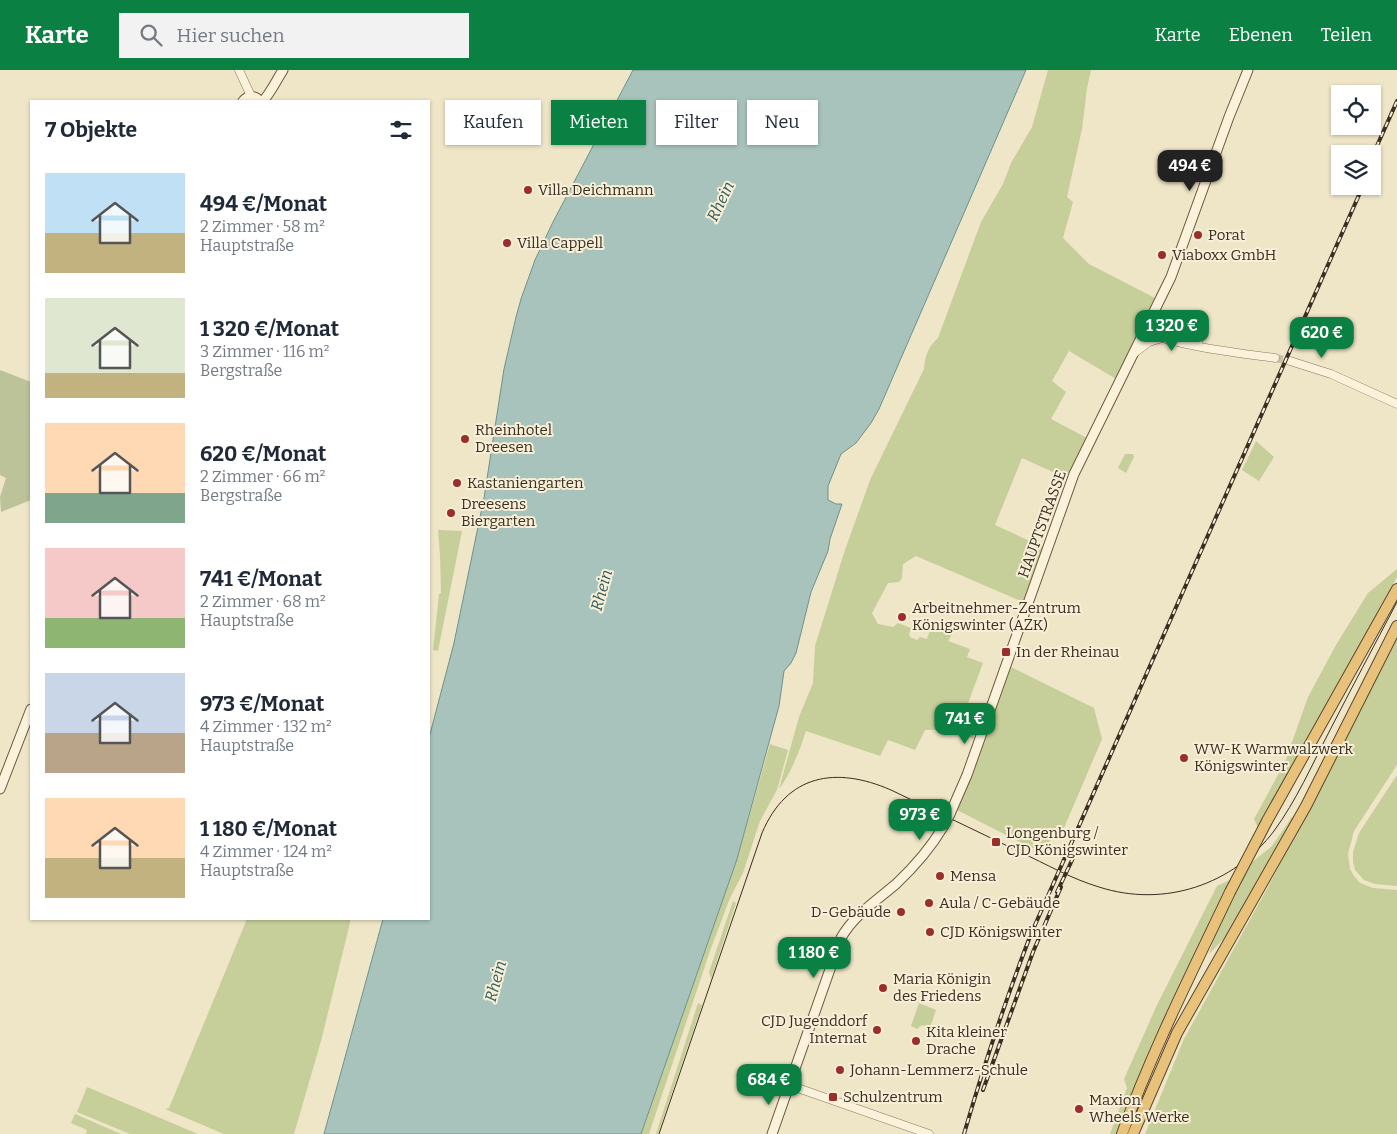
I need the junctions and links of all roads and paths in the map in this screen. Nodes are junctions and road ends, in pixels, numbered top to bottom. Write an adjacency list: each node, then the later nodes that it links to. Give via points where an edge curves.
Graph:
1 (239, 70): 4 (street)
2 (283, 70): 4 (main road, via 272,87)
3 (1248, 70): 5 (main road, HAUPTSTRASSE, via 1179,258)
4 (255, 100)
5 (1149, 322): 6 (main road, HAUPTSTRASSE); 8 (street)
6 (1144, 332): 7 (street); 9 (main road, HAUPTSTRASSE)
7 (1162, 338): 8 (street); 9 (street, via 1149,342)
8 (1216, 349): 10 (street)
9 (1133, 354): 17 (main road, HAUPTSTRASSE, bridge, via 1074,474 967,775 950,814 932,845 914,866 846,929)
10 (1275, 358)
11 (1290, 361): 12 (street, via 1331,374)
12 (1397, 404)
13 (1397, 589): 20 (highway, bridge, via 1230,892 1179,999)
14 (1397, 626): 21 (highway, via 1276,862 1178,1034)
15 (30, 712): 16 (main road)
16 (0, 789)
17 (789, 1085): 18 (main road, HAUPTSTRASSE); 19 (street)
18 (772, 1134)
19 (929, 1134)
20 (1122, 1134)
21 (1133, 1134)

